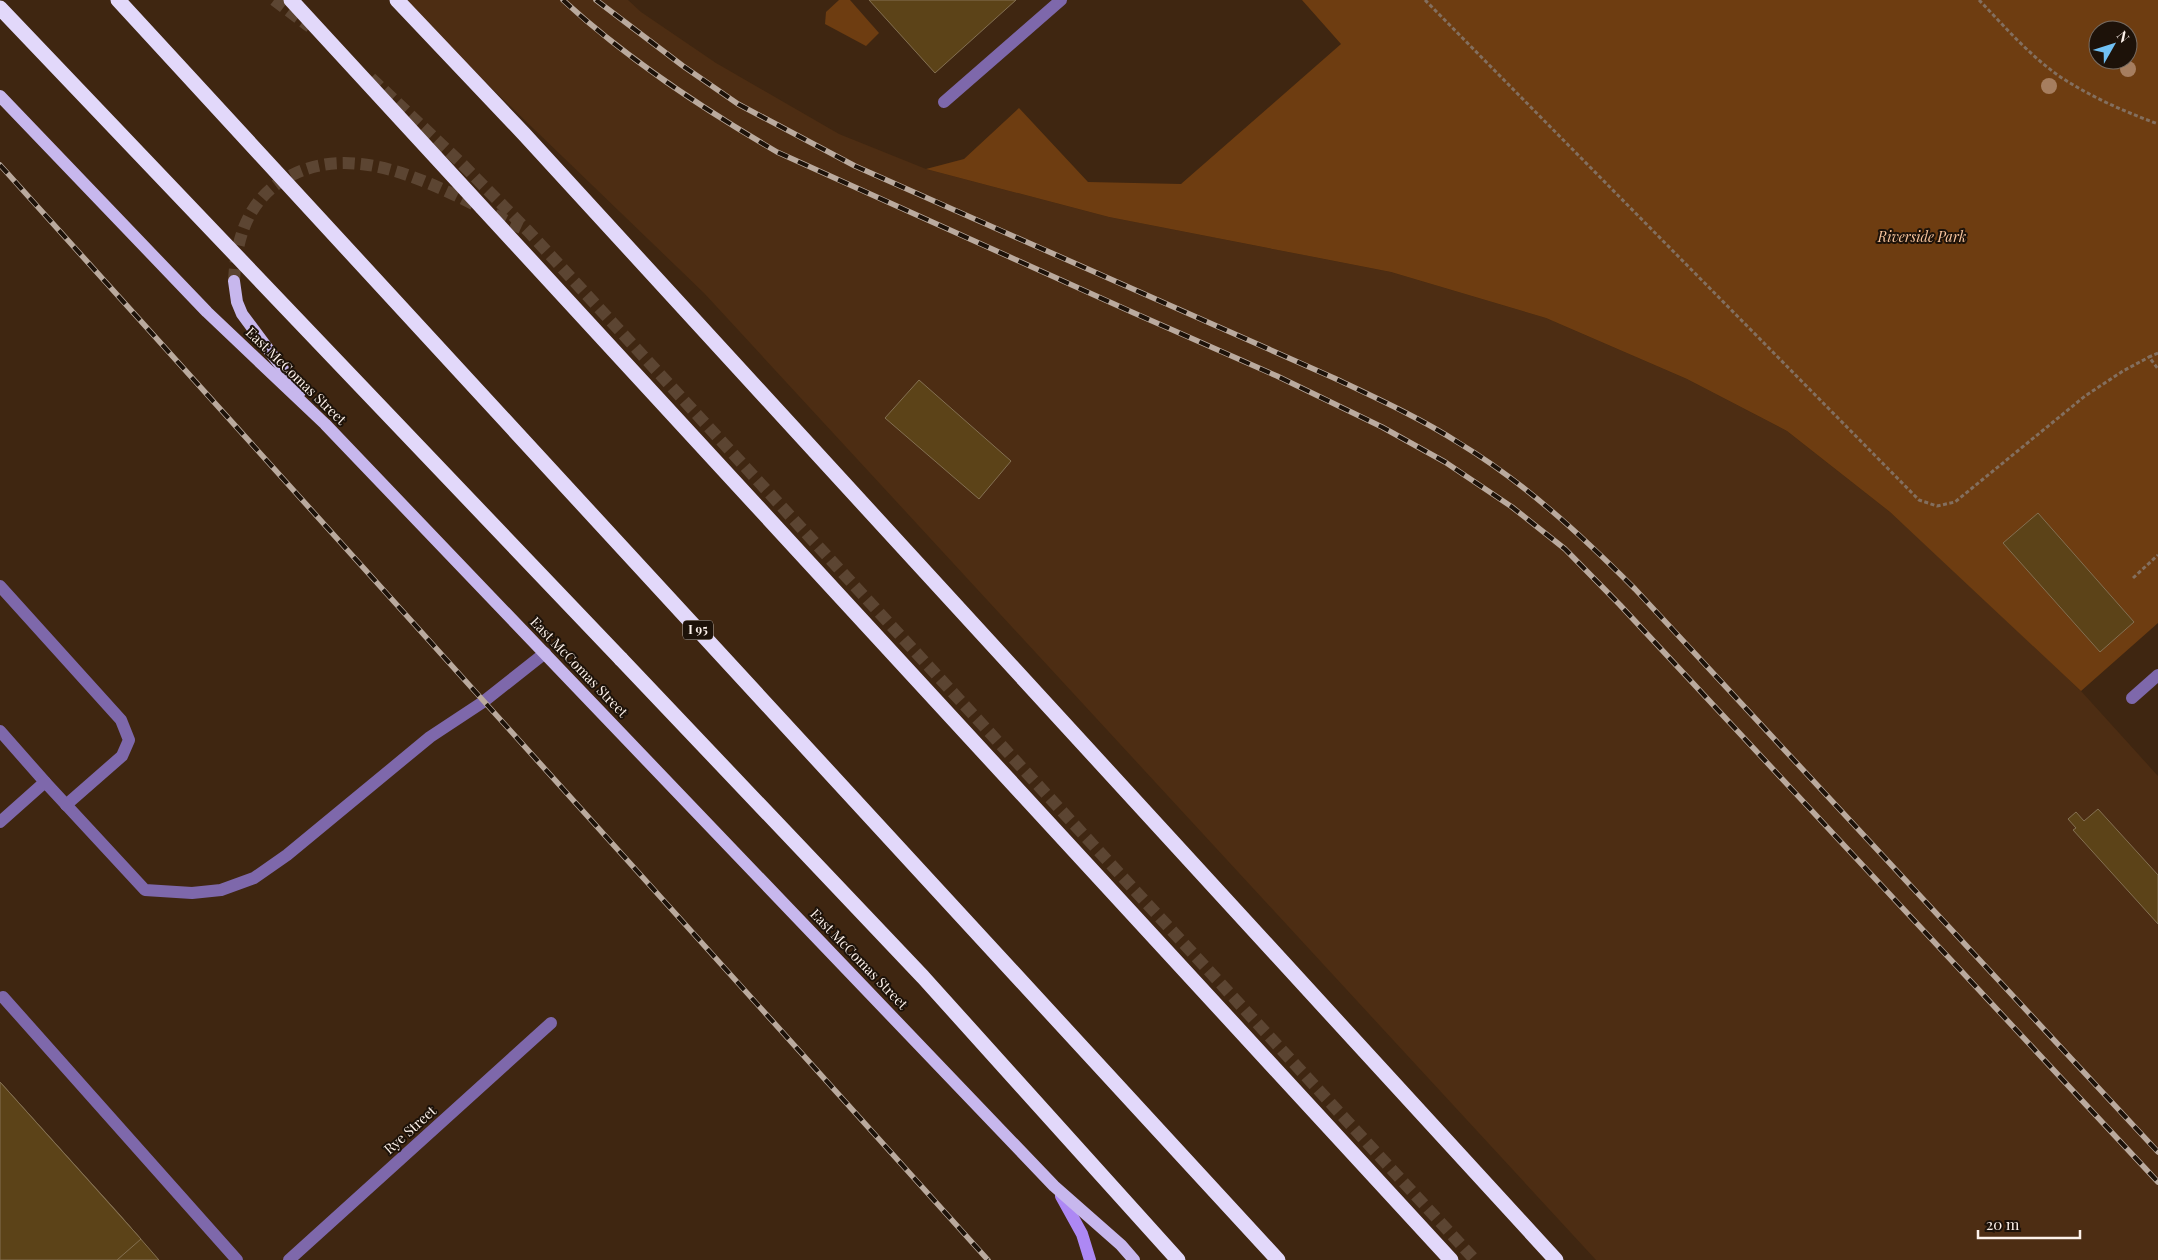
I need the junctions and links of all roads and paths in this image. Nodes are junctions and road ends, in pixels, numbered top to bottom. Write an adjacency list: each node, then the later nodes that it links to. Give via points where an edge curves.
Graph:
1 (118, 0): 34 (highway, I 95, bridge)
2 (291, 0): 35 (highway, bridge)
3 (397, 0): 36 (highway, via 524,134)
4 (1061, 0): 9 (street)
5 (1425, 0): 13 (path, via 1919,500 1937,506 1955,502 2085,396 2122,370)
6 (1979, 0): 10 (path, via 2026,49 2069,83)
7 (0, 8): 33 (highway, bridge, via 923,977)
8 (0, 96): 15 (main road, East McComas Street, via 207,312)
9 (944, 102)
10 (2158, 124)
11 (234, 281): 15 (main road, via 242,314)
12 (2158, 354): 13 (path)
13 (2150, 357): 14 (path)
14 (2158, 369)
15 (324, 424): 19 (main road, East McComas Street)
16 (2158, 555): 17 (path)
17 (2132, 578)
18 (0, 586): 24 (street, via 121,720 129,740 122,756)
19 (545, 653): 24 (street, via 430,737 288,855 254,878 221,890 192,893 145,890); 28 (main road, East McComas Street)
20 (2158, 675): 21 (street)
21 (2132, 698)
22 (0, 731): 23 (street)
23 (46, 782): 24 (street); 25 (street)
24 (66, 804)
25 (0, 822)
26 (3, 997): 29 (street)
27 (551, 1023): 30 (street, Rye Street)
28 (1054, 1186): 31 (street, via 1070,1208); 32 (main road, East McComas Street)
29 (237, 1260)
30 (289, 1260)
31 (1090, 1260)
32 (1134, 1260)
33 (1178, 1260)
34 (1278, 1260)
35 (1451, 1260)
36 (1556, 1260)

